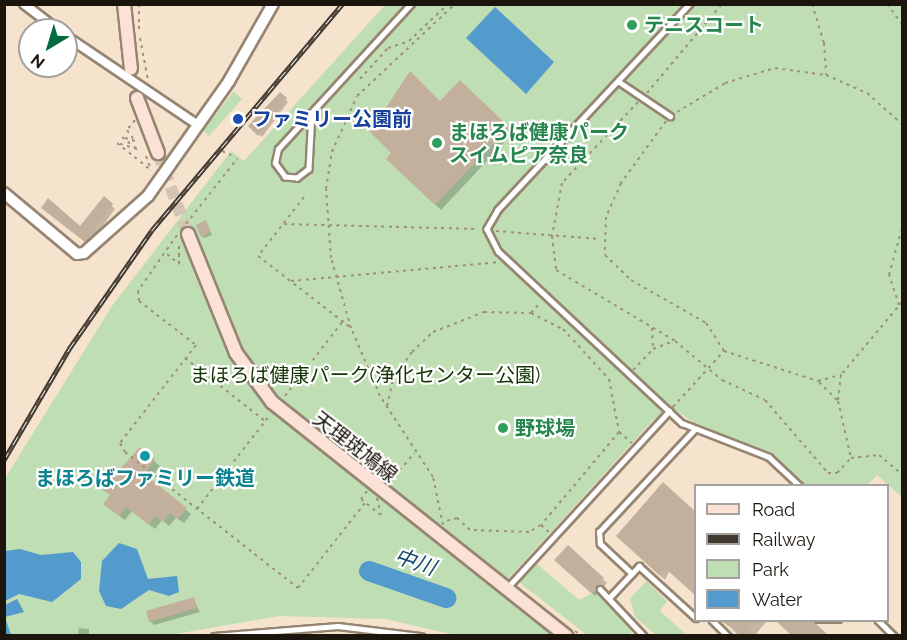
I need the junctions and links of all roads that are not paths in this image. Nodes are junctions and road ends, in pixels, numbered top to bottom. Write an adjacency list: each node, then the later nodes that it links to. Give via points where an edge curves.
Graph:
1 (24, 4): 6 (street)
2 (124, 4): 8 (main road)
3 (273, 4): 13 (street, via 229,81)
4 (411, 4): 11 (lane)
5 (690, 4): 9 (lane)
6 (42, 18)
7 (78, 43): 13 (street, via 150,88)
8 (131, 69)
9 (618, 81): 12 (lane); 17 (lane, via 498,210 487,229 509,261)
10 (137, 98): 14 (main road)
11 (312, 113): 11 (lane, via 277,152 276,168 285,177 297,178 309,169)
12 (670, 116)
13 (195, 123): 15 (street, via 148,196 84,253 77,254)
14 (158, 153)
15 (4, 193)
16 (188, 234): 22 (main road, 天理斑鳩線, via 237,352 272,402)
17 (669, 411): 18 (lane); 22 (lane)
18 (694, 430): 19 (lane, via 769,457); 20 (lane, via 599,532 600,544)
19 (798, 484)
20 (632, 574): 23 (lane); 24 (lane, via 639,566)
21 (600, 589): 23 (lane)
22 (506, 590): 27 (main road, 天理斑鳩線)
23 (609, 598): 30 (lane)
24 (694, 616)
25 (713, 622): 31 (lane)
26 (879, 622): 32 (lane)
27 (570, 632)
28 (214, 636): 29 (lane, via 338,626)
29 (421, 636)
30 (644, 636)
31 (728, 636)
32 (894, 636)

